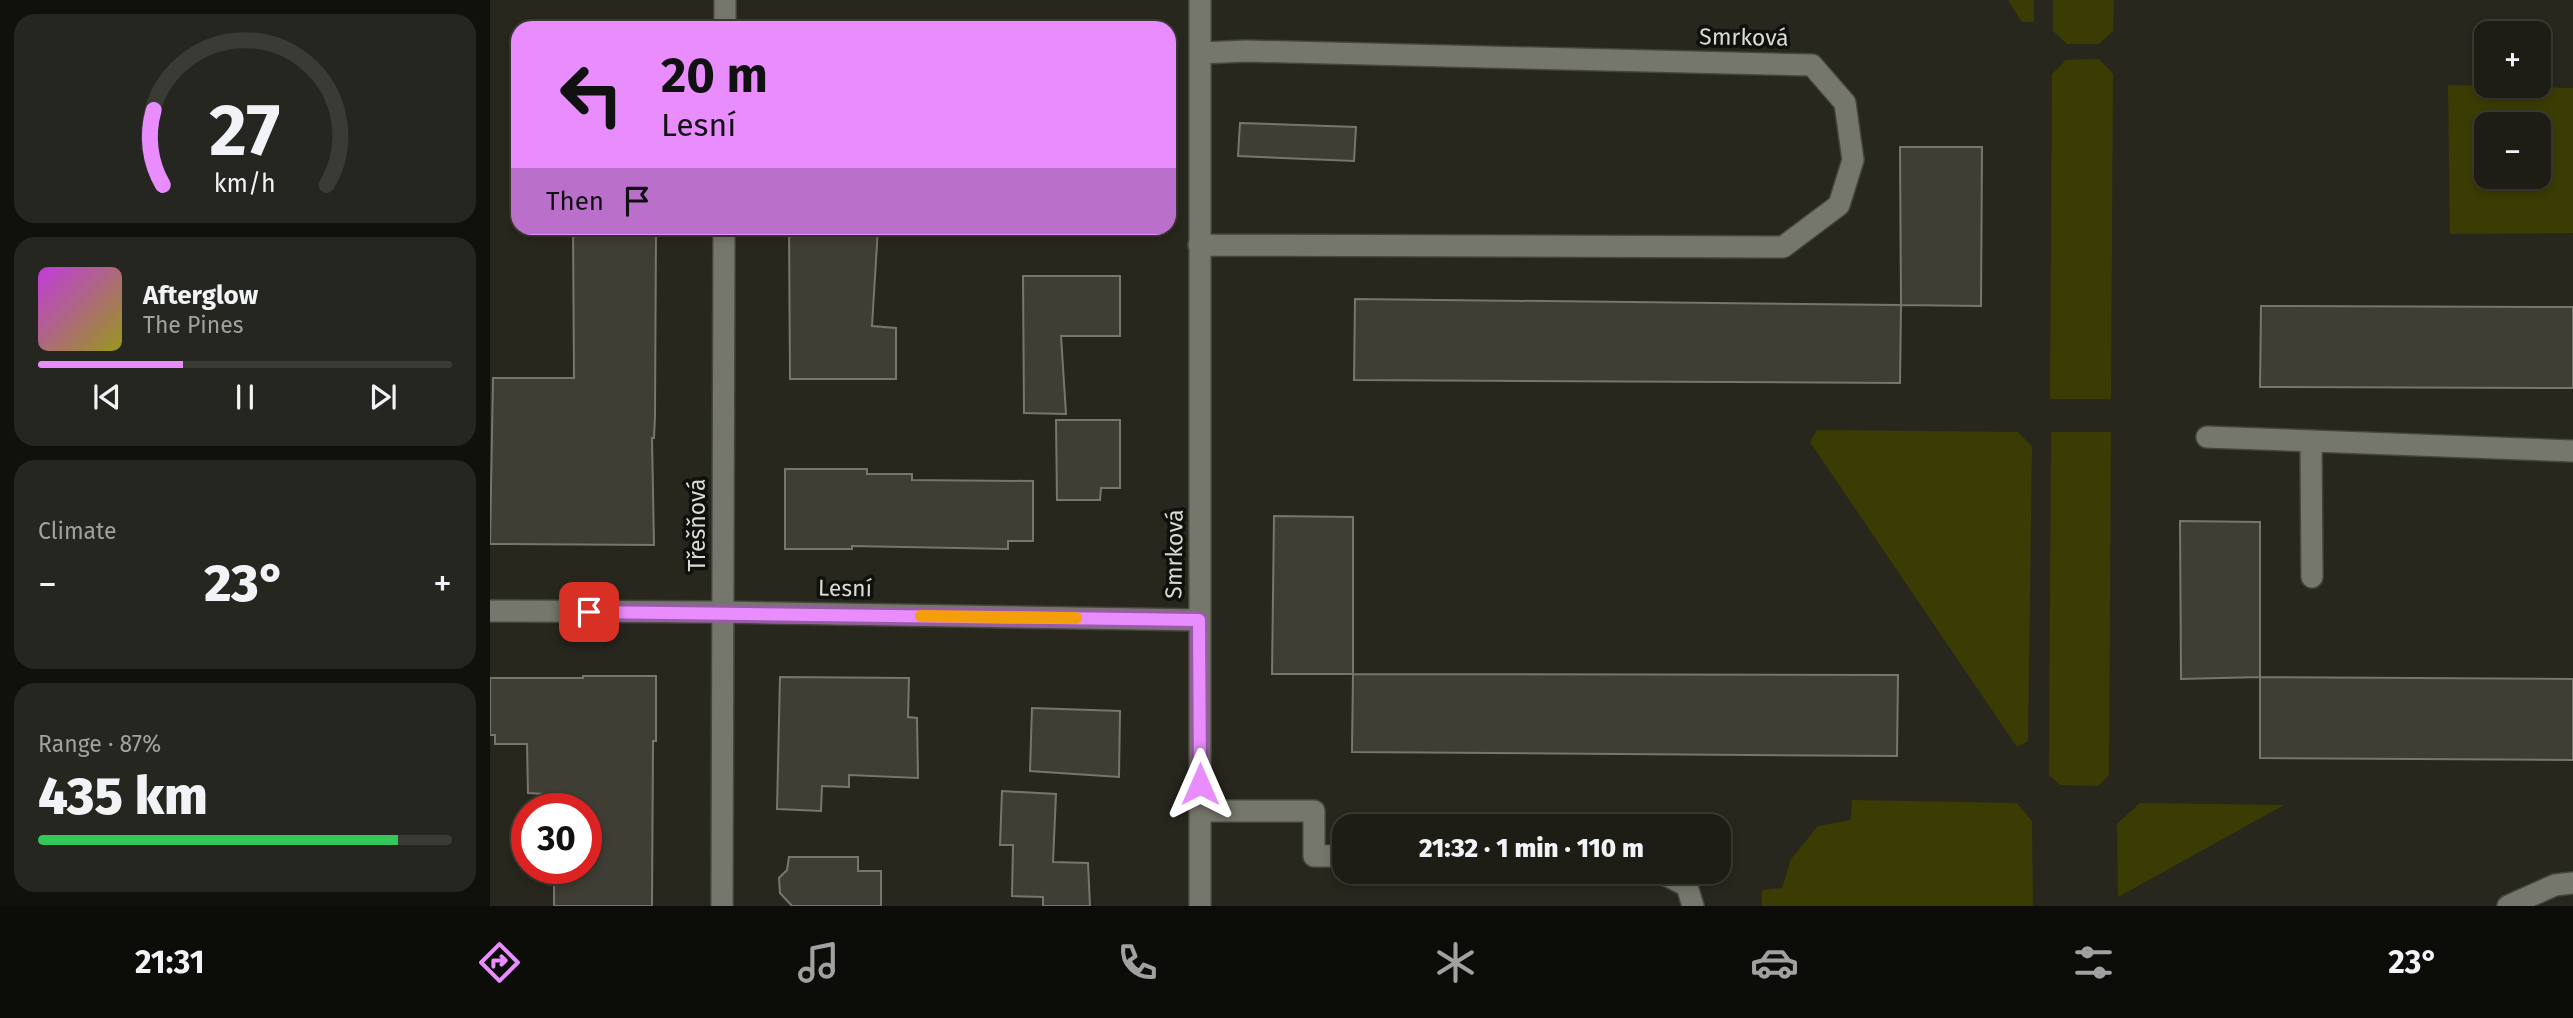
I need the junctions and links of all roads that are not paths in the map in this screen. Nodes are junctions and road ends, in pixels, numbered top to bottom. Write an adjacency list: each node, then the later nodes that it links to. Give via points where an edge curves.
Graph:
1 (725, 0): 3 (street)
2 (1200, 0): 4 (street, Smrková)
3 (725, 21)
4 (1202, 53): 6 (street, Smrková); 6 (street, Smrková, via 1812,65 1845,103 1853,160 1839,205 1783,247)
5 (724, 235): 12 (street, Třešňová)
6 (1199, 245): 13 (street, Smrková)
7 (2207, 437): 8 (street)
8 (2311, 441): 9 (street); 10 (street)
9 (2573, 450)
10 (2312, 578)
11 (490, 611): 12 (street, Lesní)
12 (723, 612): 13 (street, Lesní); 18 (street, Třešňová)
13 (1199, 620): 14 (street, Smrková)
14 (1200, 811): 15 (street, via 1314,811 1314,856); 19 (street, Smrková)
15 (1332, 856)
16 (2573, 883): 21 (street, via 2555,885)
17 (1683, 884): 20 (street)
18 (722, 906)
19 (1200, 906)
20 (1693, 906)
21 (2508, 906)

